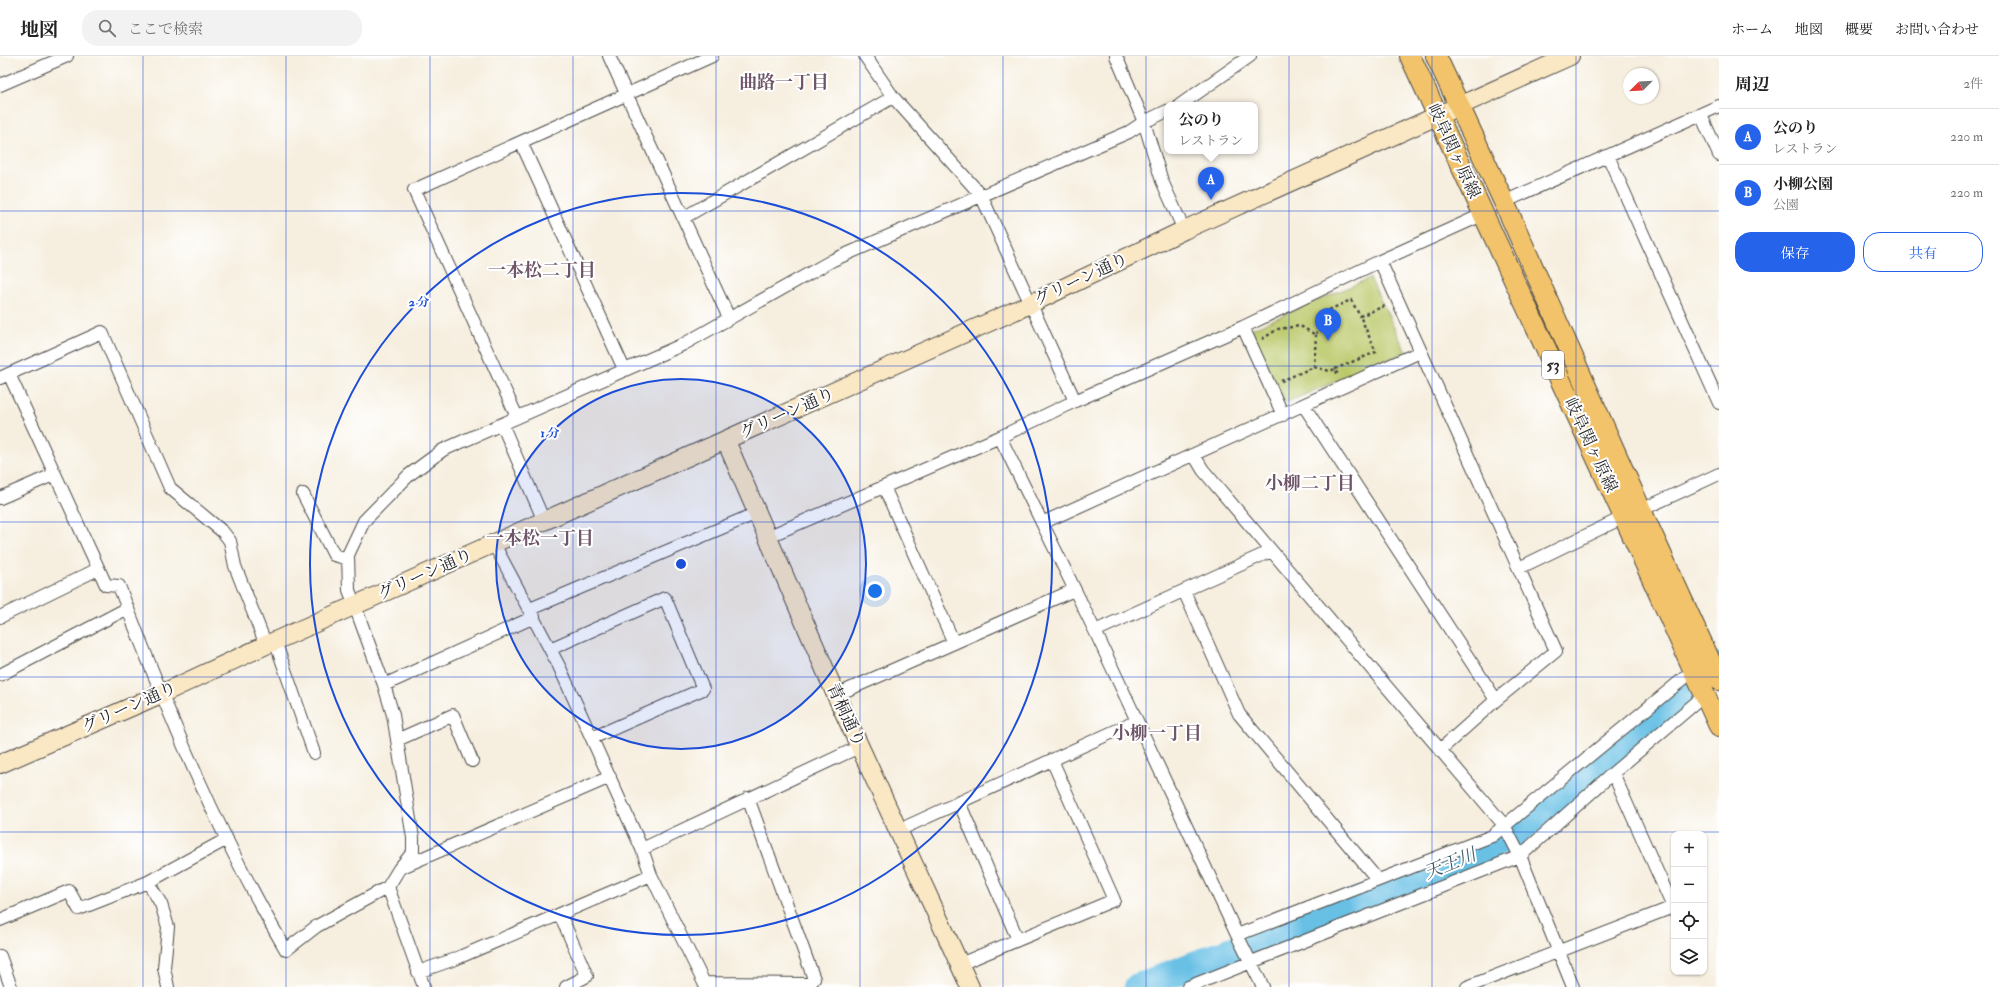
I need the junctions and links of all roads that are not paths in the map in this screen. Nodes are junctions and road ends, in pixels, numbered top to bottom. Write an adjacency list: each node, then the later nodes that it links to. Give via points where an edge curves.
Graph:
1 (67, 56): 10 (street)
2 (609, 56): 11 (street)
3 (712, 56): 11 (street)
4 (865, 56): 12 (street)
5 (1116, 56): 19 (street)
6 (1250, 56): 13 (street)
7 (1410, 56): 17 (main road, 岐阜関ヶ原線 / 53)
8 (1436, 56): 14 (main road, 岐阜関ヶ原線 / 53)
9 (1570, 56): 14 (street, グリーン通り)
10 (0, 85)
11 (626, 95): 20 (street); 26 (street)
12 (893, 97): 23 (street); 26 (street)
13 (1184, 102)
14 (1458, 105): 17 (street, グリーン通り); 24 (main road, 岐阜関ヶ原線 / 53)
15 (1719, 106): 18 (street)
16 (1164, 112): 19 (street)
17 (1437, 115): 25 (main road, 岐阜関ヶ原線 / 53); 27 (street, グリーン通り)
18 (1701, 115): 21 (street); 22 (street)
19 (1144, 122): 23 (street, via 1129,132); 27 (street, via 1162,181)
20 (521, 142): 33 (street); 39 (street, via 414,190)
21 (1719, 155)
22 (1608, 156): 24 (street); 36 (street)
23 (981, 195): 29 (street); 30 (street, via 833,260)
24 (1504, 202): 50 (main road, 岐阜関ヶ原線 / 53)
25 (1484, 214): 28 (street); 50 (main road, 岐阜関ヶ原線 / 53)
26 (683, 218): 30 (street)
27 (1184, 230): 29 (street, グリーン通り)
28 (1380, 261): 31 (street); 32 (street)
29 (1030, 304): 35 (street); 42 (street, グリーン通り)
30 (729, 318): 33 (street, via 684,344)
31 (1243, 327): 35 (street); 38 (street)
32 (1420, 352): 37 (street); 57 (street)
33 (624, 369): 39 (street)
34 (4, 376): 44 (street); 66 (street, via 102,332 170,488 223,532 230,541 235,566)
35 (1075, 401): 41 (street)
36 (1719, 403)
37 (1304, 406): 38 (street); 74 (street)
38 (1283, 415): 43 (street)
39 (517, 417): 40 (street)
40 (502, 424): 51 (street); 56 (street, via 443,450 409,475 364,521)
41 (1000, 437): 46 (street); 52 (street)
42 (726, 441): 49 (street, 青桐通り); 51 (street, グリーン通り)
43 (1194, 455): 52 (street); 55 (street, via 1203,470)
44 (55, 474): 48 (street); 58 (street)
45 (1719, 474): 50 (street)
46 (884, 487): 53 (street); 67 (street)
47 (303, 494): 56 (street, via 334,555)
48 (0, 498)
49 (757, 513): 53 (street, 青桐通り); 63 (street)
50 (1633, 514): 57 (street); 69 (main road, 岐阜関ヶ原線 / 53)
51 (544, 521): 54 (street, グリーン通り)
52 (1042, 523): 59 (street)
53 (768, 537): 73 (street, 青桐通り)
54 (494, 544): 61 (street, グリーン通り); 63 (street)
55 (1271, 551): 60 (street); 80 (street)
56 (348, 559): 61 (street, via 349,590)
57 (1519, 568): 74 (street, via 1556,651)
58 (98, 569): 62 (street, via 106,586 119,586); 64 (street)
59 (1074, 590): 65 (street); 67 (street)
60 (1184, 591): 65 (street); 96 (street, via 1239,714)
61 (354, 606): 66 (street, グリーン通り); 71 (street)
62 (128, 608): 70 (street); 72 (street)
63 (532, 613): 68 (street); 71 (street)
64 (0, 618)
65 (1095, 632): 75 (street)
66 (270, 643): 72 (street, グリーン通り); 81 (street)
67 (954, 643): 73 (street)
68 (550, 649): 77 (street); 77 (street, via 665,598 703,689)
69 (1708, 673): 76 (main road, 岐阜関ヶ原線 / 53); 85 (street); 89 (street)
70 (0, 675)
71 (384, 685): 78 (street)
72 (161, 694): 82 (street, グリーン通り); 91 (street, via 208,804)
73 (836, 695): 79 (street, 青桐通り)
74 (1496, 700): 80 (street)
75 (1137, 721): 83 (street); 101 (street)
76 (1719, 726)
77 (592, 738): 86 (street)
78 (397, 740): 84 (street, via 453,715); 94 (street, via 413,838 412,852)
79 (861, 746): 87 (street); 90 (street, 青桐通り)
80 (1440, 750): 89 (street)
81 (314, 753)
82 (1, 760)
83 (1052, 760): 88 (street); 102 (street, via 1114,900)
84 (472, 761)
85 (1613, 773): 93 (street); 103 (street, via 1673,907)
86 (610, 778): 92 (street); 94 (street)
87 (748, 798): 92 (street); 108 (street, via 814,979 809,984)
88 (959, 802): 90 (street); 102 (street)
89 (1504, 825): 93 (street); 96 (street, via 1492,836)
90 (899, 830): 106 (street, 青桐通り)
91 (227, 839): 97 (street); 98 (street, via 259,904 286,950 317,926)
92 (642, 849): 95 (street)
93 (1520, 856): 103 (street); 105 (street)
94 (399, 869): 98 (street)
95 (650, 875): 99 (street); 108 (street)
96 (1377, 879): 101 (street)
97 (148, 882): 100 (street, via 79,909 69,891); 110 (street, via 161,904 168,927 164,968)
98 (388, 887): 107 (street)
99 (560, 914): 107 (street, via 456,959); 112 (street, via 587,976)
100 (0, 920)
101 (1237, 935): 105 (street)
102 (1018, 940): 106 (street)
103 (1560, 951): 116 (street); 117 (street)
104 (0, 956): 109 (street)
105 (1251, 963): 114 (street); 115 (street)
106 (960, 964): 113 (street, 青桐通り)
107 (418, 972): 111 (street)
108 (705, 985)
109 (11, 987)
110 (168, 987)
111 (424, 987)
112 (566, 987)
113 (970, 987)
114 (1188, 987)
115 (1263, 987)
116 (1467, 987)
117 (1573, 987)

